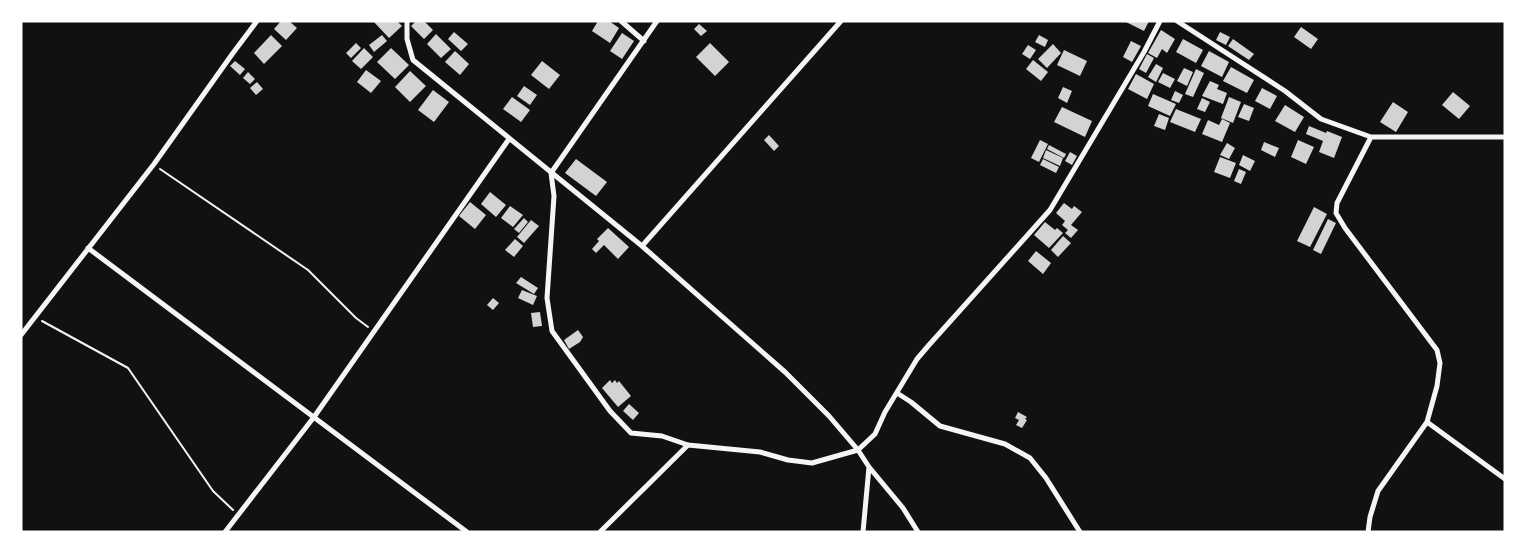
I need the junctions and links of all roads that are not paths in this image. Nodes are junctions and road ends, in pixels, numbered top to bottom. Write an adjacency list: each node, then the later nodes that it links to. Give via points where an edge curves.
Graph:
1 (257, 21): 14 (street, via 154,164)
2 (408, 21): 11 (street, via 407,39 413,60)
3 (620, 21): 8 (street)
4 (657, 21): 8 (street)
5 (841, 21): 13 (street)
6 (1160, 21): 16 (street, via 1050,210 928,345)
7 (1177, 21): 9 (street, via 1285,91 1321,120)
8 (644, 41): 12 (street)
9 (1371, 137): 10 (street); 18 (street, via 1337,203 1336,213 1437,350 1440,363)
10 (1505, 137)
11 (509, 138): 12 (street); 17 (street)
12 (550, 173): 13 (street); 19 (street, via 554,196 548,298 552,331 610,411 631,433 662,436)
13 (642, 246): 20 (street, via 785,372 830,416)
14 (88, 248): 15 (street); 17 (street)
15 (21, 335)
16 (897, 393): 20 (street, via 875,434); 28 (street, via 940,426 1005,444 1030,458)
17 (314, 417): 23 (street); 24 (street)
18 (1428, 422): 22 (street); 29 (street, via 1378,491)
19 (688, 444): 20 (street, via 760,452 812,463); 25 (street)
20 (858, 450): 21 (street)
21 (869, 466): 26 (street); 27 (street)
22 (1505, 479)
23 (225, 532)
24 (466, 532)
25 (600, 532)
26 (863, 532)
27 (918, 532)
28 (1080, 532)
29 (1368, 532)

